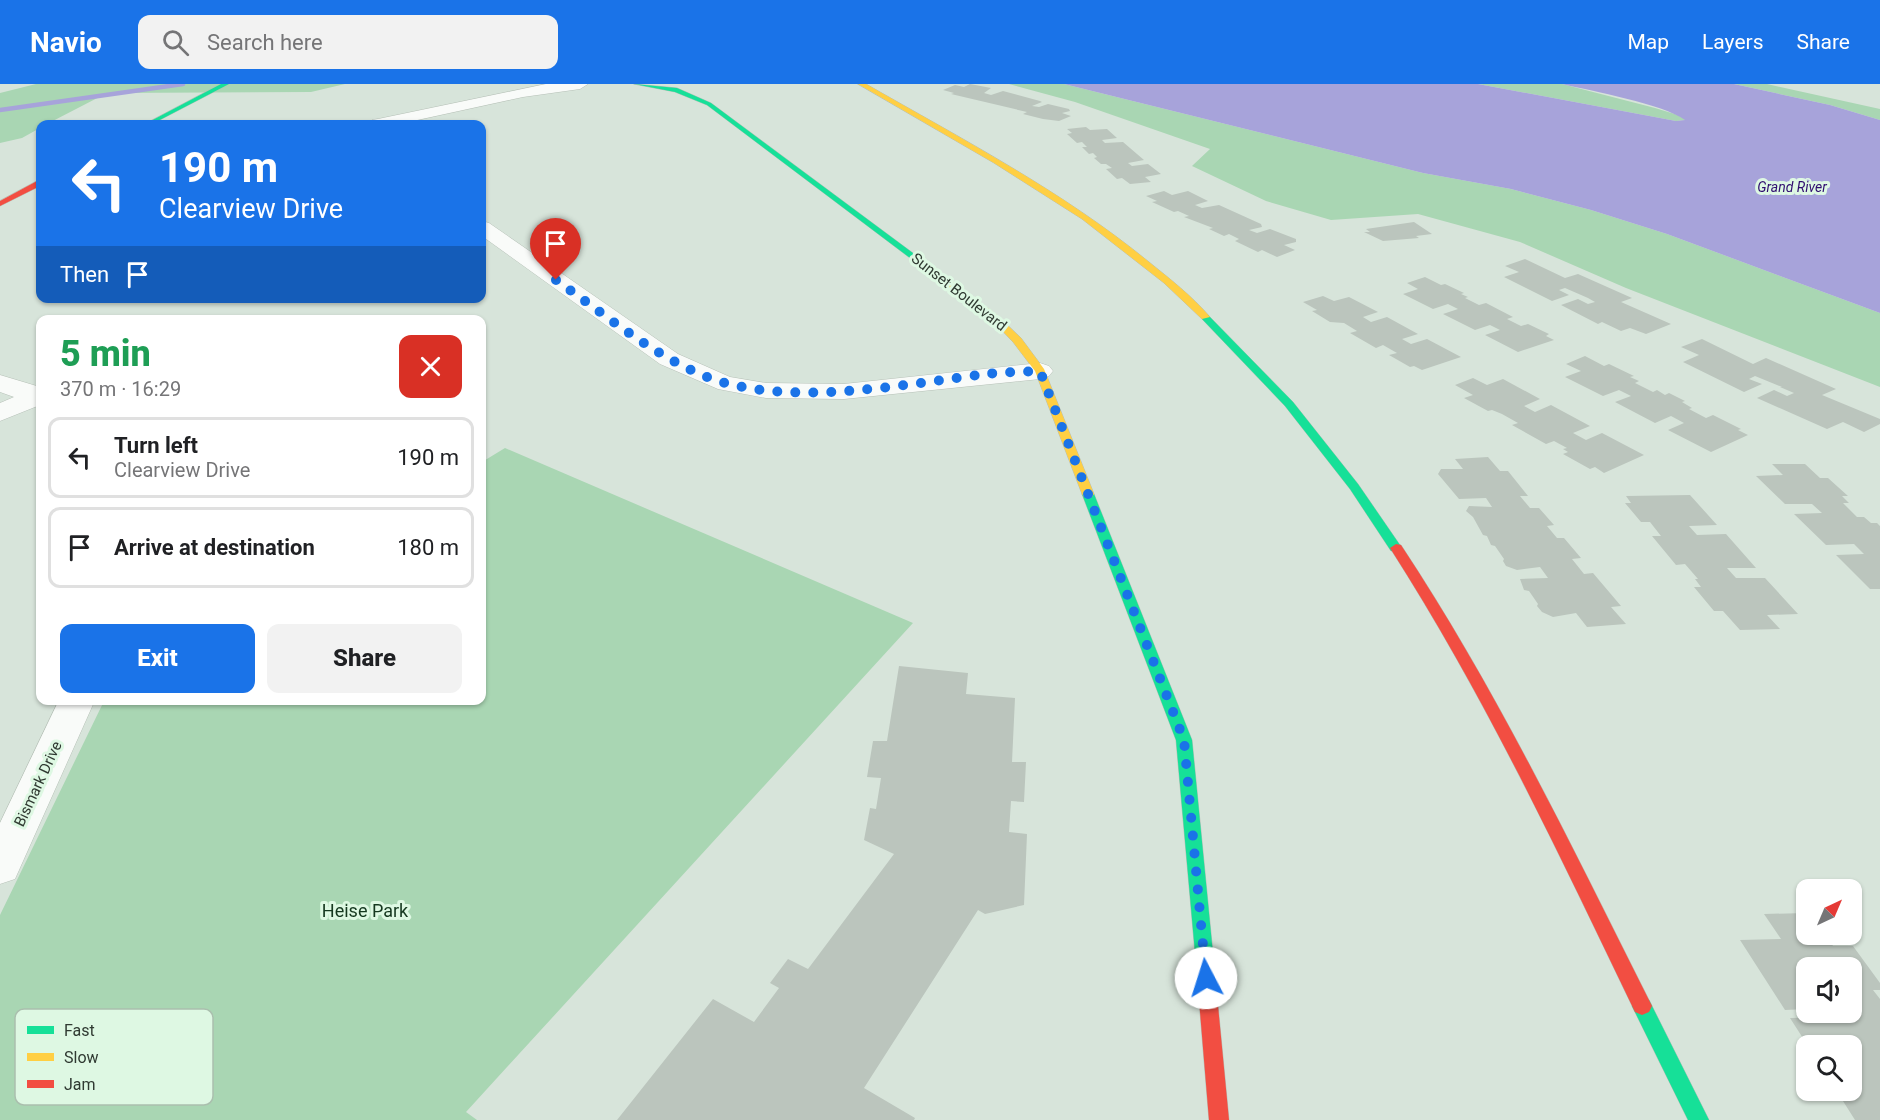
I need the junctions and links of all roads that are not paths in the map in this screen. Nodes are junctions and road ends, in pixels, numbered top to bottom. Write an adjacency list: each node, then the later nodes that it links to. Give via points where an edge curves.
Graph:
1 (226, 84): 5 (street)
2 (580, 84): 6 (street, via 523,92)
3 (637, 84): 10 (street, Sunset Boulevard, via 677,90 709,104 994,317)
4 (861, 84): 18 (street, via 1035,185 1129,250 1197,309 1289,404 1354,487 1429,596 1488,698)
5 (156, 120)
6 (396, 120)
7 (36, 185): 8 (street)
8 (0, 204)
9 (486, 230): 10 (street, via 669,358 726,383 795,392 877,388)
10 (1040, 371): 17 (street, Sunset Boulevard, via 1184,740)
11 (0, 383): 12 (street)
12 (36, 395)
13 (36, 398): 14 (street)
14 (0, 413)
15 (75, 705): 16 (street, Bismark Drive)
16 (0, 867)
17 (1219, 1120)
18 (1699, 1120)

